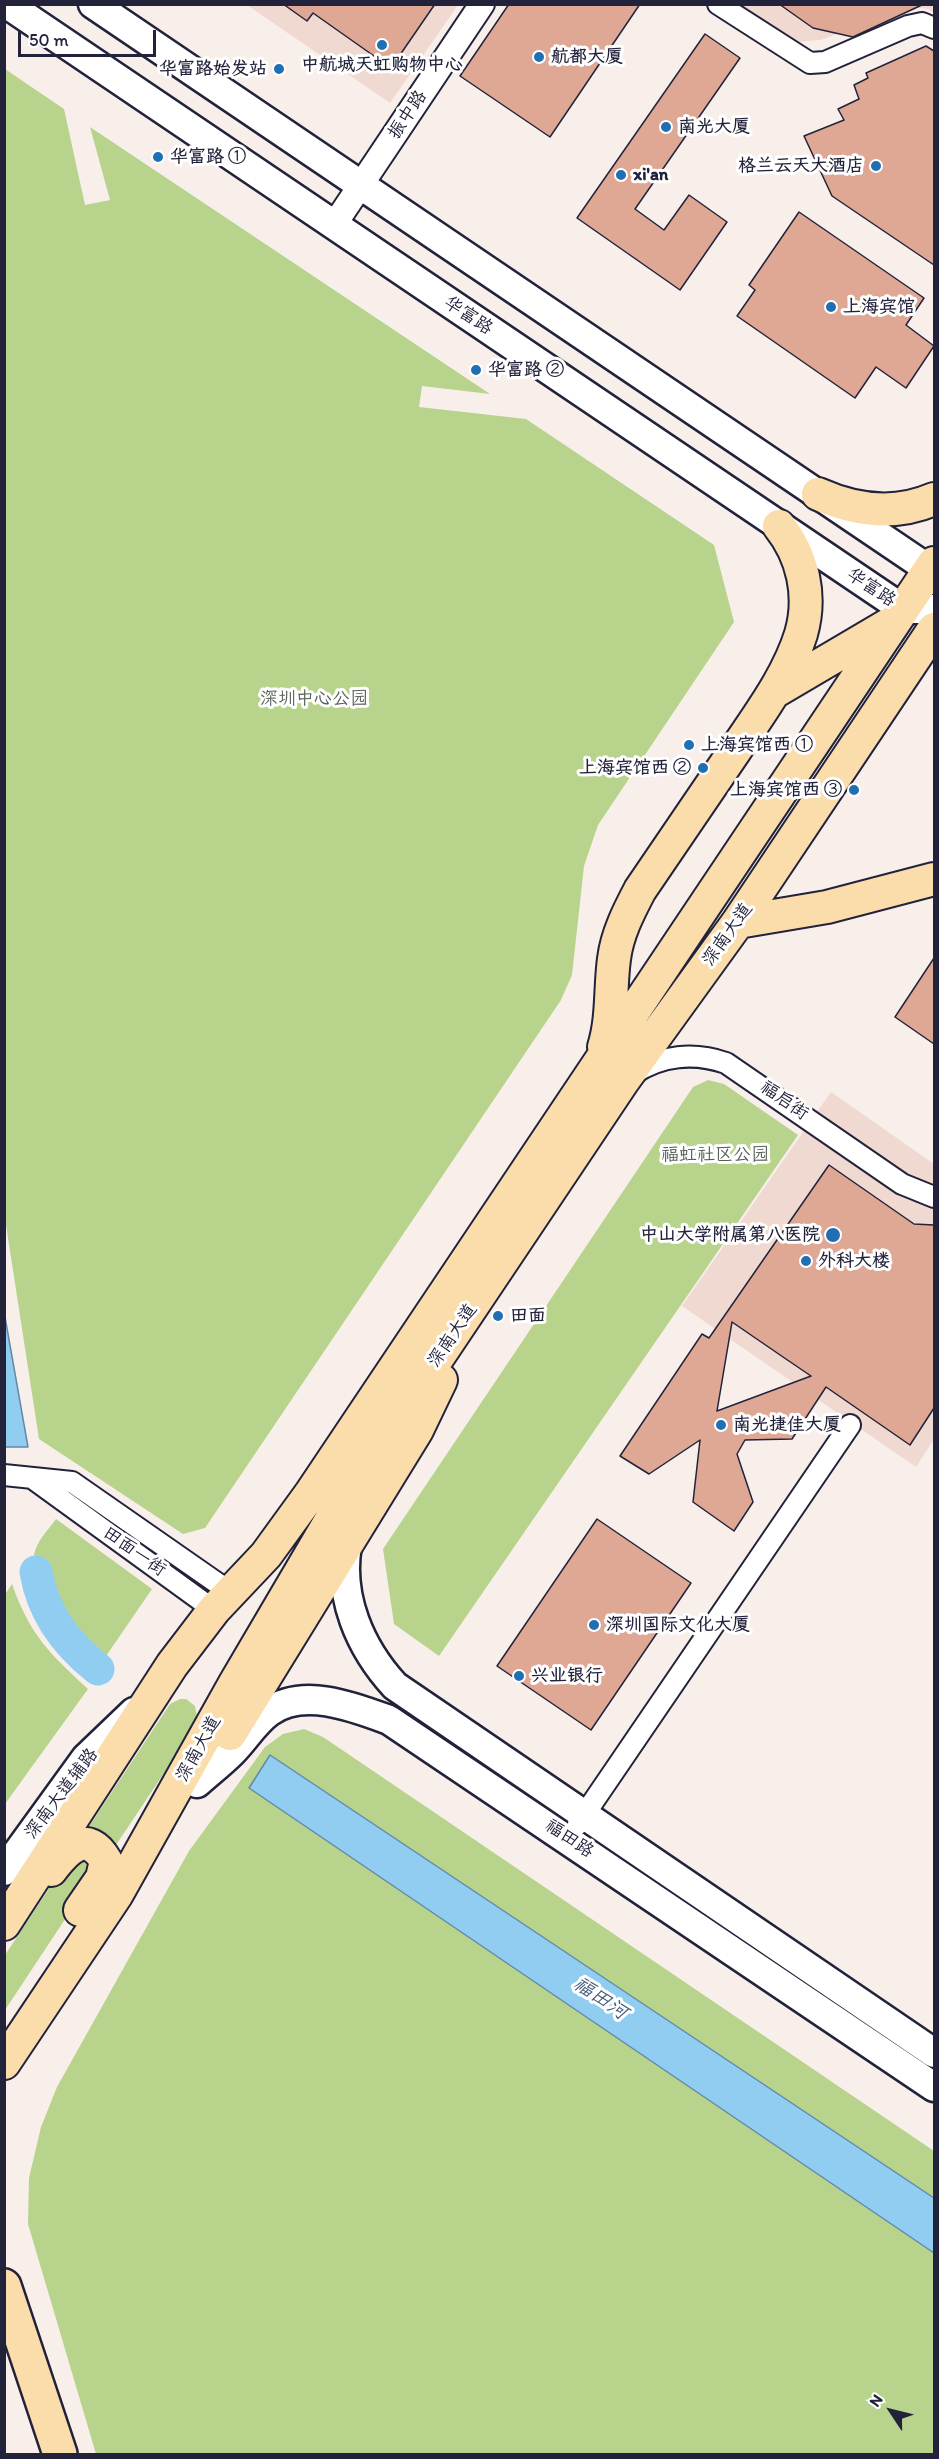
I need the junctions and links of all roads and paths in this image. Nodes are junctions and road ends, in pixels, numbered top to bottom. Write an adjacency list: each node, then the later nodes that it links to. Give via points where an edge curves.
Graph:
1 (7, 4): 7 (main road, 华富路)
2 (93, 4): 6 (main road)
3 (482, 4): 6 (street, 振中路)
4 (718, 4): 5 (street, via 810,63 825,62 908,26 922,23)
5 (934, 28)
6 (361, 185): 7 (street, 振中路); 8 (main road)
7 (334, 225): 10 (main road, 华富路)
8 (818, 494): 9 (main road, via 841,504 879,510 910,508); 11 (main road)
9 (934, 500)
10 (779, 526): 12 (main road, 华富路); 15 (main road, via 790,539 803,572 805,613 793,655)
11 (933, 571): 12 (main road)
12 (903, 609): 13 (main road, 华富路); 15 (main road, via 886,627); 18 (main road, 深南大道)
13 (934, 609)
14 (934, 629): 17 (main road, 深南大道)
15 (773, 694): 18 (main road, via 629,911 614,960 609,1026)
16 (934, 879): 17 (main road, via 827,907)
17 (738, 922): 19 (main road, 深南大道)
18 (596, 1067): 26 (main road, 深南大道, via 311,1493 266,1554)
19 (623, 1081): 20 (street, 福启街, via 654,1062 676,1057 697,1056 726,1063 902,1184); 21 (main road, 深南大道)
20 (934, 1197)
21 (458, 1328): 25 (main road, via 433,1401); 30 (main road, 深南大道, via 334,1514)
22 (850, 1425): 29 (street)
23 (4, 1475): 24 (street)
24 (32, 1478): 26 (street, 田面一街); 26 (street, 田面一街, via 72,1482)
25 (347, 1545): 28 (main road); 29 (main road, 福田路, via 344,1583 367,1651 382,1671 414,1700)
26 (222, 1601): 27 (main road, 深南大道)
27 (150, 1696): 32 (main road, 深南大道辅路, via 86,1758); 33 (main road, 深南大道)
28 (197, 1783): 30 (main road); 31 (main road, 福田路, via 272,1710 298,1701 319,1701 389,1720)
29 (584, 1815): 31 (street); 36 (main road, 福田路)
30 (158, 1823): 35 (main road, 深南大道, via 117,1894)
31 (568, 1839): 38 (main road, 福田路)
32 (4, 1871)
33 (23, 1897): 34 (main road, 深南大道); 35 (main road, via 64,1852 77,1845 88,1844 100,1851 106,1861 102,1878 60,1940)
34 (4, 1924)
35 (46, 1999): 37 (main road, 深南大道)
36 (934, 2053)
37 (4, 2063)
38 (934, 2087)
39 (4, 2286): 40 (highway)
40 (60, 2454)

